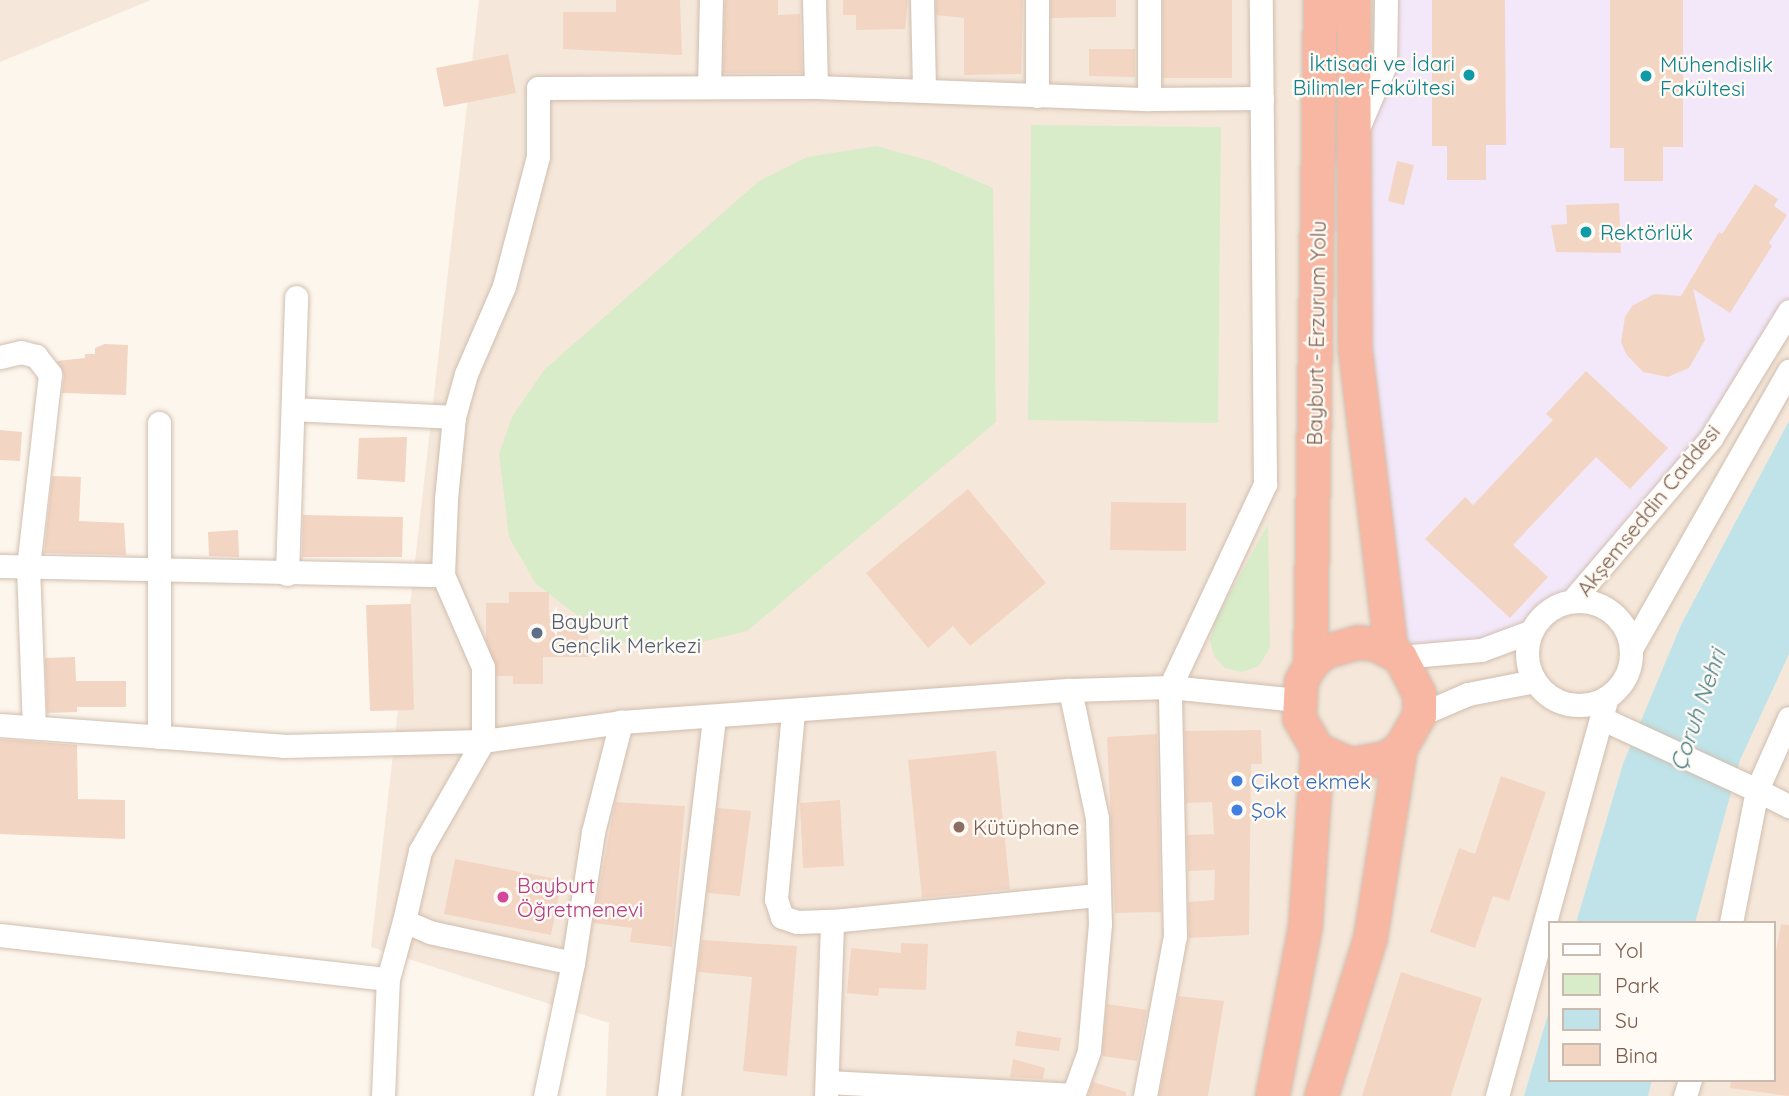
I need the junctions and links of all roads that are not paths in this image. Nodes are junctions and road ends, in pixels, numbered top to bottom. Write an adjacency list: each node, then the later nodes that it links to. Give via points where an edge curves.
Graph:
1 (711, 0): 10 (street)
2 (814, 0): 11 (street)
3 (922, 0): 12 (street)
4 (1037, 0): 13 (street)
5 (1149, 0): 15 (street)
6 (1261, 0): 14 (street)
7 (1320, 0): 33 (highway, Bayburt - Erzurum Yolu)
8 (1353, 0): 16 (highway, Bayburt - Erzurum Yolu)
9 (1386, 0): 16 (street, via 1385,65)
10 (709, 87): 11 (street); 22 (street, via 538,88 538,156 504,286 466,374)
11 (816, 87): 12 (street)
12 (923, 91): 13 (street)
13 (1037, 96): 15 (street)
14 (1262, 98): 15 (street); 35 (street, via 1265,484)
15 (1149, 99)
16 (1352, 140): 32 (highway, Bayburt - Erzurum Yolu, via 1355,350)
17 (296, 297): 21 (street)
18 (1789, 311): 29 (street, Akşemseddin Caddesi, via 1711,438)
19 (0, 357): 25 (street, via 21,352 36,356 50,374)
20 (1789, 371): 31 (street, Akşemseddin Caddesi)
21 (293, 409): 22 (street); 27 (street)
22 (454, 417): 28 (street)
23 (159, 423): 26 (street)
24 (0, 566): 25 (street)
25 (28, 566): 26 (street); 45 (street)
26 (156, 571): 27 (street); 46 (street)
27 (287, 574): 28 (street)
28 (443, 575): 47 (street, via 483,667)
29 (1573, 601): 30 (street, Akşemseddin Caddesi, via 1549,611); 31 (street, Akşemseddin Caddesi, via 1593,603 1612,612)
30 (1532, 631): 32 (street, Akşemseddin Caddesi, via 1481,650); 34 (street, via 1527,647)
31 (1632, 647): 38 (street, Akşemseddin Caddesi, via 1630,667)
32 (1395, 654): 33 (highway, via 1357,642 1323,652); 40 (highway, Bayburt - Erzurum Yolu, via 1416,684)
33 (1310, 665): 37 (highway, Bayburt - Erzurum Yolu)
34 (1534, 681): 38 (street, via 1548,696 1567,705); 40 (street, via 1468,694)
35 (1170, 687): 36 (street); 37 (street); 64 (street, via 1175,936)
36 (1070, 690): 39 (street); 52 (street, via 1097,818)
37 (1297, 700): 49 (highway, via 1306,735)
38 (1605, 708): 50 (street, via 1624,727); 67 (street, Akşemseddin Caddesi)
39 (793, 712): 41 (street); 54 (street, via 776,899 782,917 797,922)
40 (1419, 715): 48 (highway)
41 (714, 718): 43 (street); 62 (street)
42 (1789, 718): 50 (street)
43 (621, 722): 47 (street); 57 (street, via 593,832)
44 (0, 725): 45 (street)
45 (34, 727): 46 (street)
46 (159, 737): 47 (street, via 283,746)
47 (484, 741): 53 (street, via 420,851)
48 (1400, 748): 49 (highway, via 1368,764 1350,764); 66 (highway, via 1370,938)
49 (1317, 749): 65 (highway, via 1305,926)
50 (1749, 786): 51 (street); 55 (street)
51 (1789, 806)
52 (1096, 895): 54 (street); 63 (street, via 1100,924 1089,1051)
53 (404, 921): 57 (street, via 430,932); 58 (street)
54 (832, 921): 59 (street)
55 (1731, 921)
56 (0, 935): 58 (street)
57 (573, 962): 61 (street)
58 (388, 979): 60 (street)
59 (828, 1089): 63 (street)
60 (383, 1096)
61 (545, 1096)
62 (669, 1096)
63 (1073, 1096)
64 (1145, 1096)
65 (1272, 1096)
66 (1321, 1096)
67 (1497, 1096)

